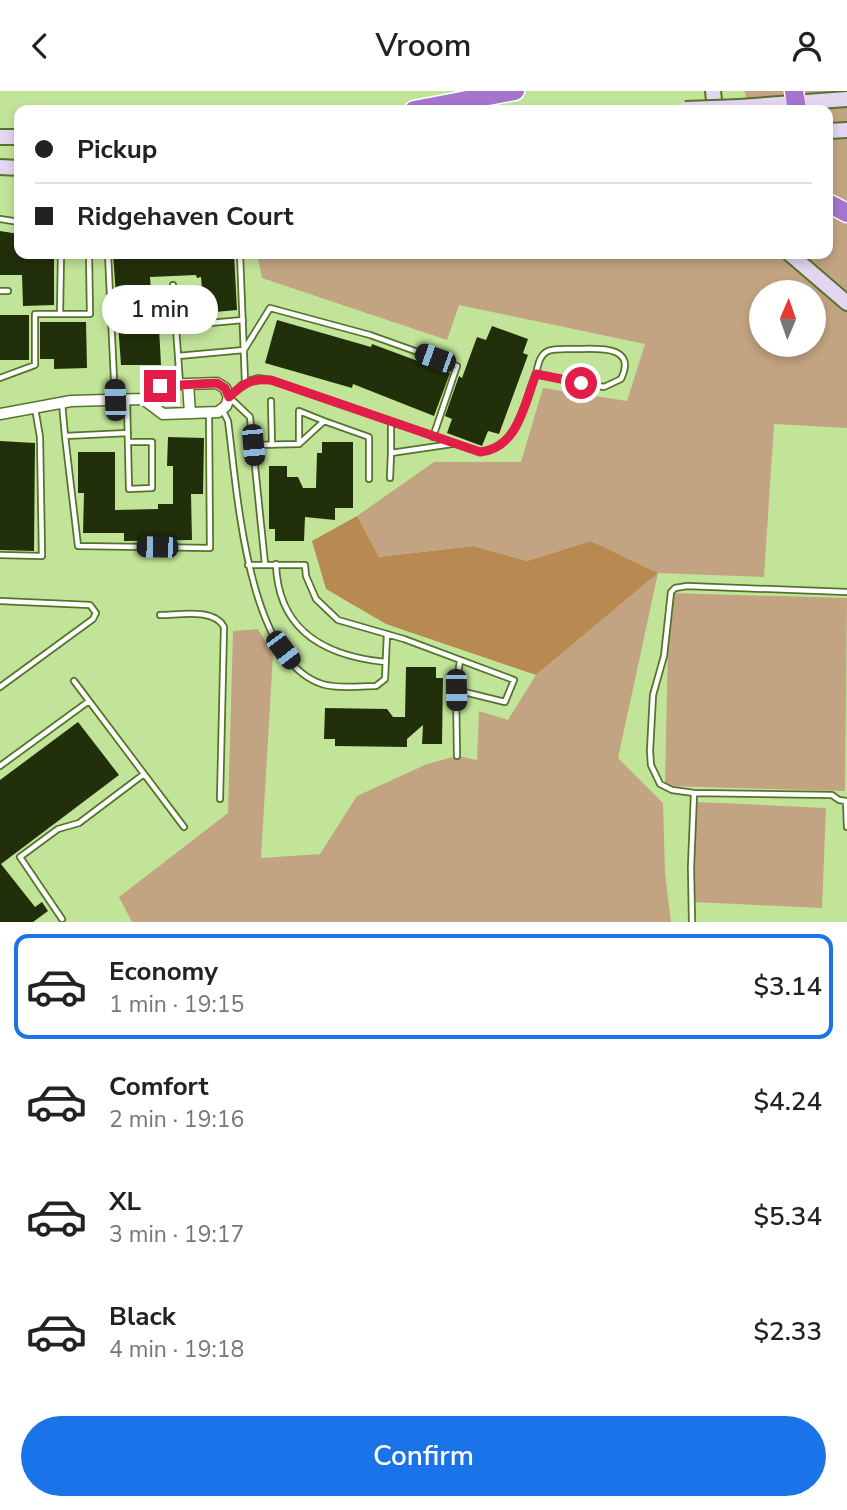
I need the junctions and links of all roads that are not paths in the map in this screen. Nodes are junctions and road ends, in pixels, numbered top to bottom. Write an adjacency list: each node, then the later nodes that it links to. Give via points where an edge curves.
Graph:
1 (515, 91): 4 (highway)
2 (847, 99): 3 (main road)
3 (795, 101): 5 (main road, bridge)
4 (441, 105)
5 (758, 105)
6 (61, 259): 15 (lane)
7 (89, 259): 15 (lane, via 90,314)
8 (108, 259): 26 (lane)
9 (240, 259): 16 (lane)
10 (796, 259): 14 (main road)
11 (173, 285): 17 (lane)
12 (0, 291): 13 (lane)
13 (8, 291)
14 (847, 303)
15 (60, 314): 21 (lane, via 35,314 35,365)
16 (243, 320): 17 (lane); 18 (lane)
17 (176, 325): 19 (lane)
18 (244, 350): 19 (lane); 22 (lane); 39 (lane, via 270,307 457,366)
19 (178, 356): 23 (lane)
20 (536, 374): 20 (lane, via 604,387 621,379 625,367 620,355 609,349 550,350 542,356); 41 (lane, via 511,437 502,446 480,452)
21 (0, 378)
22 (245, 382): 24 (lane); 36 (lane, via 271,380)
23 (184, 384): 24 (street, via 217,383); 25 (street, via 160,386); 33 (street)
24 (229, 397): 31 (street); 42 (lane, via 250,417)
25 (143, 399): 27 (street); 33 (street, via 163,414)
26 (115, 400): 27 (street); 29 (street)
27 (127, 400): 37 (lane)
28 (271, 401): 43 (lane)
29 (62, 403): 30 (street); 38 (lane)
30 (34, 407): 34 (street); 48 (lane, via 40,437 41,556)
31 (222, 409): 32 (street); 51 (lane, via 228,421)
32 (209, 412): 33 (street); 38 (lane, via 210,548 78,546)
33 (190, 413)
34 (0, 414)
35 (324, 421): 44 (lane); 44 (lane, via 299,411); 47 (lane, via 369,437)
36 (391, 422): 39 (lane); 45 (lane)
37 (128, 433): 38 (lane); 40 (lane)
38 (65, 436)
39 (433, 437): 41 (lane)
40 (128, 442): 40 (lane, via 129,489 152,488 152,442)
41 (453, 444): 45 (lane)
42 (253, 445): 43 (lane); 49 (lane)
43 (272, 445): 44 (lane)
44 (299, 445)
45 (391, 453): 46 (lane)
46 (390, 478)
47 (369, 479)
48 (0, 555)
49 (265, 564): 50 (lane); 51 (lane)
50 (276, 564): 55 (lane, via 305,565 312,592 329,614 349,625); 57 (lane, via 285,606 308,635 334,652)
51 (248, 565): 57 (lane, via 283,650 310,678 330,685 376,686 385,679)
52 (847, 592): 65 (lane, via 687,586 672,590 664,656 653,695 650,755 660,784)
53 (0, 601): 59 (lane, via 90,605 96,613)
54 (160, 615): 66 (lane, via 208,615 225,627)
55 (387, 634): 56 (lane); 57 (lane)
56 (460, 660): 60 (lane); 60 (lane, via 514,680 508,699 502,702)
57 (386, 662)
58 (74, 681): 61 (lane)
59 (0, 687)
60 (456, 690): 62 (lane)
61 (89, 701): 63 (lane); 64 (lane)
62 (457, 756)
63 (0, 766)
64 (144, 773): 67 (lane); 69 (lane, via 79,823 58,829 20,857)
65 (694, 793): 68 (lane, via 831,795 846,801); 70 (lane)
66 (220, 799)
67 (184, 827)
68 (847, 827)
69 (62, 919)
70 (692, 922)

